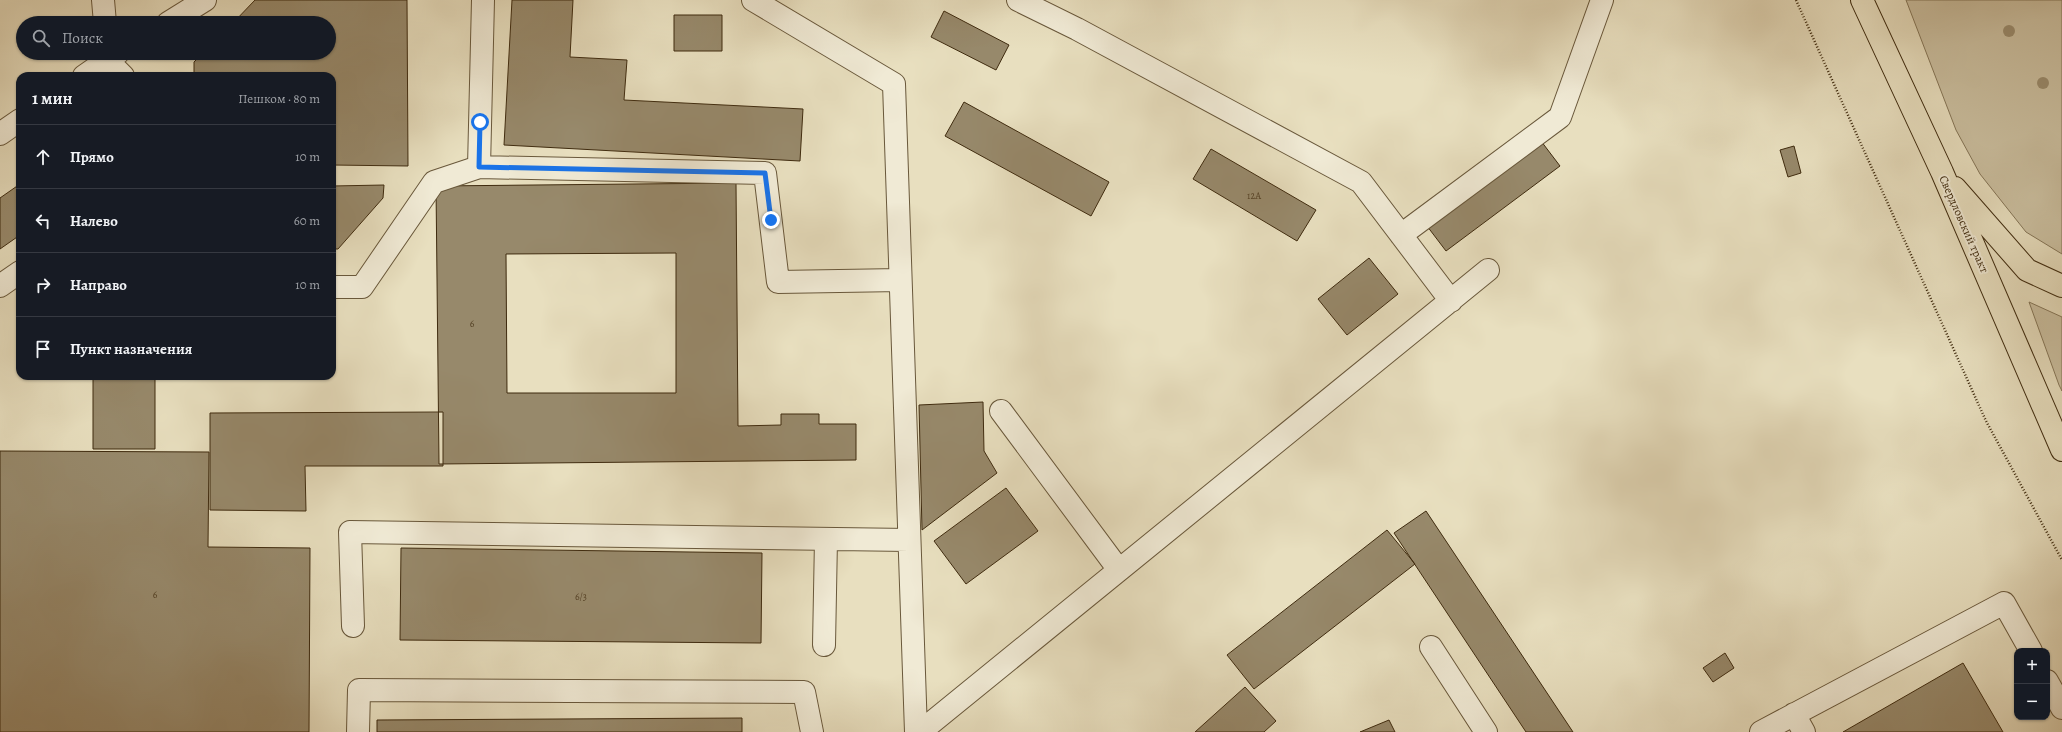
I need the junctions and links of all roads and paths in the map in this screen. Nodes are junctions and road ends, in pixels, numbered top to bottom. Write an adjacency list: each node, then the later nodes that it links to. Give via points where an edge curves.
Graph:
1 (103, 0): 9 (lane)
2 (205, 0): 10 (lane)
3 (483, 0): 17 (lane)
4 (753, 0): 22 (lane, via 894,84)
5 (1018, 0): 19 (lane, via 1361,182)
6 (1602, 0): 19 (lane, via 1560,117)
7 (1796, 0): 31 (path, via 1986,421)
8 (1862, 0): 18 (main road, Свердловский тракт)
9 (104, 16)
10 (179, 16)
11 (104, 60): 13 (lane)
12 (113, 60): 14 (lane)
13 (89, 72)
14 (121, 72)
15 (16, 123): 16 (lane)
16 (0, 134)
17 (479, 167): 22 (lane, via 765,173 778,282); 25 (lane, via 434,182 362,287)
18 (1942, 172): 24 (main road, via 2028,270); 28 (main road, Свердловский тракт)
19 (1401, 235): 26 (lane)
20 (1488, 270): 26 (lane)
21 (16, 275): 23 (lane)
22 (900, 280): 30 (lane)
23 (0, 286)
24 (2062, 286)
25 (336, 288)
26 (1451, 300): 32 (lane)
27 (1001, 411): 32 (lane)
28 (2062, 450)
29 (826, 539): 30 (lane); 33 (lane, via 350,532); 34 (lane)
30 (909, 540): 42 (lane)
31 (2062, 560)
32 (1119, 570): 43 (lane)
33 (352, 626)
34 (824, 645)
35 (1431, 647): 44 (lane)
36 (2029, 648): 39 (lane, via 2004,602)
37 (2049, 684): 38 (lane)
38 (2062, 708)
39 (1799, 723): 45 (lane)
40 (358, 732): 41 (lane, via 359,690 375,690 804,692)
41 (812, 732)
42 (916, 732)
43 (920, 732)
44 (1486, 732)
45 (1761, 732)

